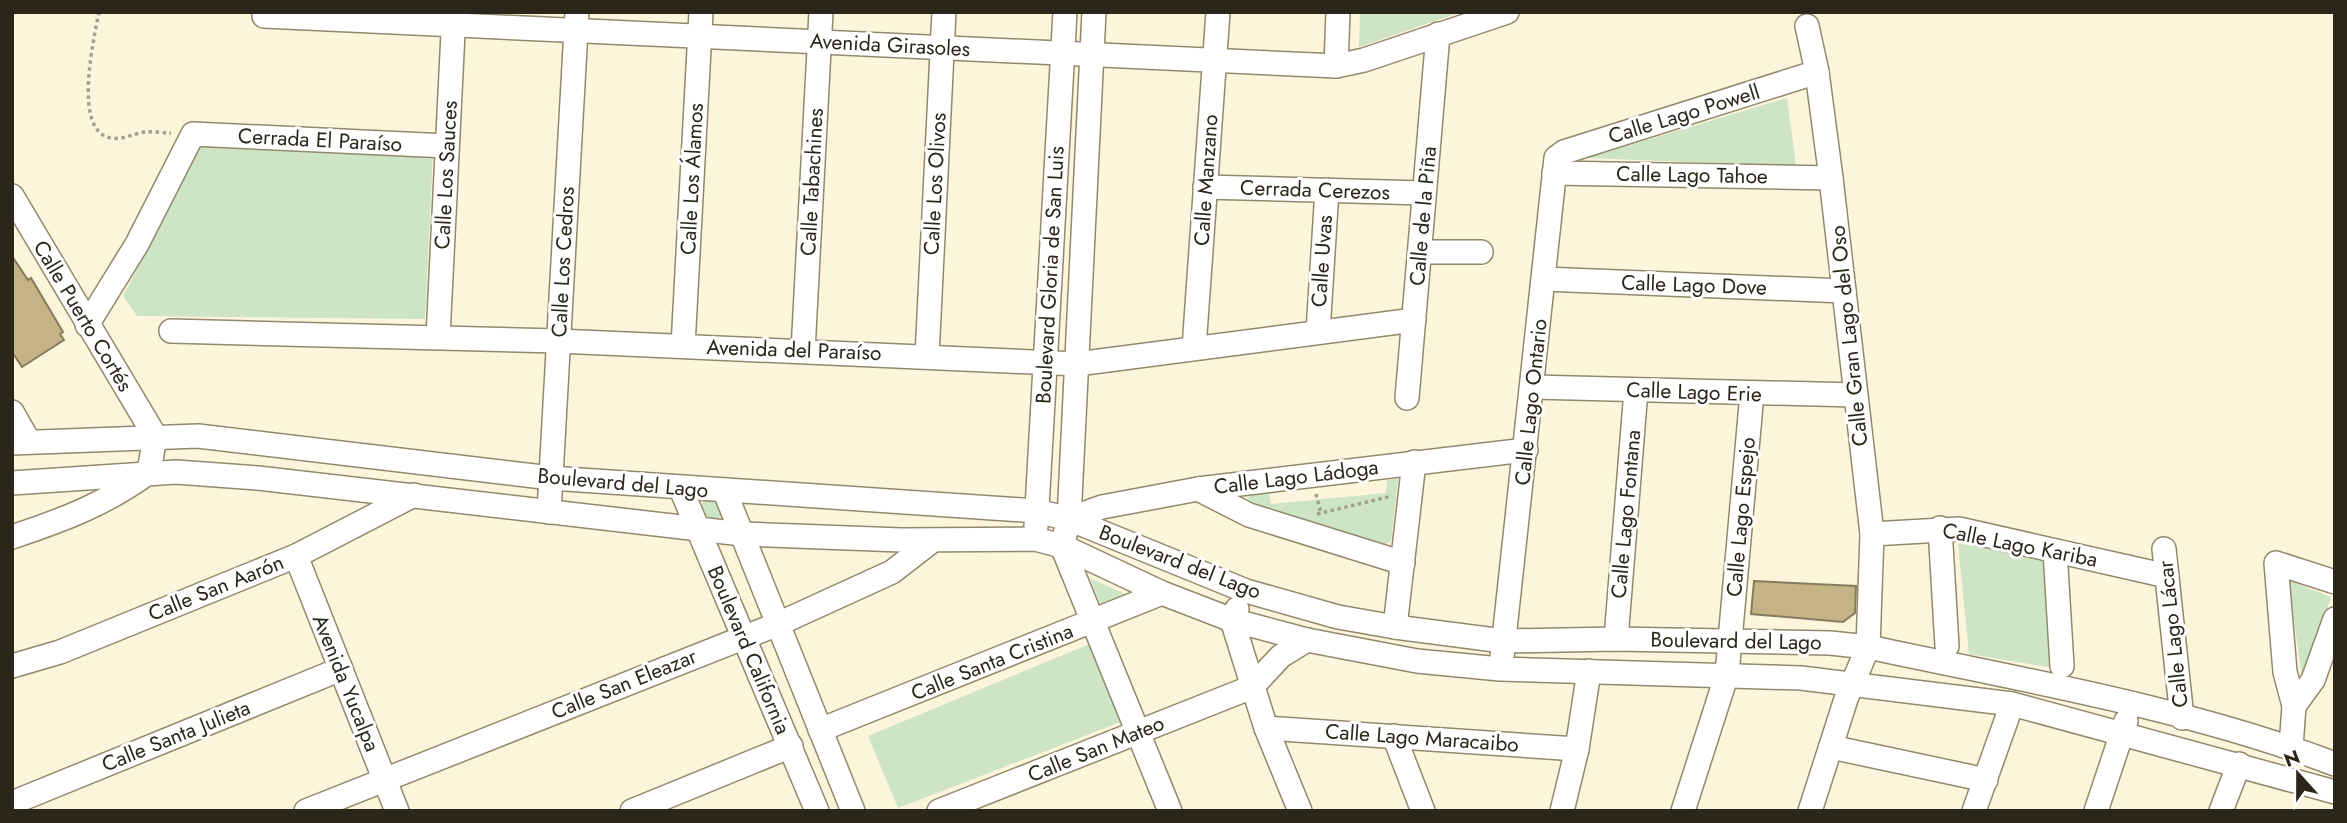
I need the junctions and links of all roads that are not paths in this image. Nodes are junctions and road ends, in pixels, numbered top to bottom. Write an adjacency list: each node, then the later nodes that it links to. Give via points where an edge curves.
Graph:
1 (701, 12): 14 (street, Calle Los Álamos)
2 (821, 12): 15 (street, Calle Tabachines)
3 (944, 12): 16 (street, Calle Los Olivos)
4 (1065, 12): 17 (street, Boulevard Gloria de San Luis)
5 (1094, 12): 18 (street, Boulevard Gloria de San Luis)
6 (1218, 12): 19 (street, Calle Manzano)
7 (1338, 12): 20 (street)
8 (1507, 12): 13 (street, Avenida Girasoles)
9 (264, 16): 10 (street, Avenida Girasoles)
10 (454, 18): 12 (street, Avenida Girasoles); 22 (street, Calle Los Sauces)
11 (1802, 18): 21 (street, Calle Gran Lago del Oso)
12 (576, 21): 14 (street, Avenida Girasoles); 38 (street, Calle Los Cedros)
13 (1438, 34): 20 (street, Avenida Girasoles); 27 (street, Calle de la Piña)
14 (699, 36): 15 (street, Avenida Girasoles); 39 (street, Calle Los Álamos)
15 (819, 42): 16 (street, Avenida Girasoles); 41 (street, Calle Tabachines)
16 (942, 48): 17 (street, Avenida Girasoles); 42 (street, Calle Los Olivos)
17 (1063, 53): 18 (street, Avenida Girasoles); 43 (street, Boulevard Gloria de San Luis)
18 (1092, 55): 19 (street, Avenida Girasoles); 44 (street, Boulevard Gloria de San Luis)
19 (1214, 61): 20 (street, Avenida Girasoles); 25 (street, Calle Manzano)
20 (1336, 66)
21 (1817, 72): 23 (street, Calle Lago Powell, via 1564,152); 24 (street, Calle Gran Lago del Oso)
22 (447, 146): 34 (street, Cerrada El Paraíso, via 193,134 137,244); 37 (street, Calle Los Sauces)
23 (1554, 167): 24 (street, Calle Lago Tahoe); 31 (street, Calle Lago Ontario)
24 (1831, 178): 32 (street, Calle Gran Lago del Oso)
25 (1205, 187): 26 (street, Cerrada Cerezos); 40 (street, Calle Manzano)
26 (1327, 190): 27 (street, Cerrada Cerezos); 36 (street, Calle Uvas)
27 (1424, 193): 29 (street, Calle de la Piña)
28 (12, 196): 34 (street, Calle Puerto Cortés)
29 (1420, 252): 30 (street); 33 (street, Calle de la Piña)
30 (1481, 252)
31 (1544, 279): 32 (street, Calle Lago Dove); 45 (street, Calle Lago Ontario)
32 (1844, 291): 48 (street, Calle Gran Lago del Oso)
33 (1414, 320): 36 (street, Avenida del Paraíso); 49 (street, Calle de la Piña)
34 (87, 325): 51 (street, Calle Puerto Cortés)
35 (171, 331): 37 (street, Avenida del Paraíso)
36 (1318, 332): 40 (street, Avenida del Paraíso)
37 (438, 337): 38 (street, Avenida del Paraíso)
38 (558, 341): 39 (street, Avenida del Paraíso); 57 (street, Calle Los Cedros)
39 (683, 346): 41 (street, Avenida del Paraíso)
40 (1194, 348): 44 (street, Avenida del Paraíso)
41 (803, 351): 42 (street, Avenida del Paraíso)
42 (927, 356): 43 (street, Avenida del Paraíso)
43 (1045, 362): 44 (street, Avenida del Paraíso); 63 (street, Boulevard Gloria de San Luis)
44 (1077, 364): 65 (street, Boulevard Gloria de San Luis)
45 (1533, 387): 46 (street, Calle Lago Erie); 53 (street, Calle Lago Ontario)
46 (1636, 390): 47 (street, Calle Lago Erie); 88 (street, Calle Lago Fontana)
47 (1752, 394): 48 (street, Calle Lago Erie); 91 (street, Calle Lago Espejo)
48 (1855, 395): 69 (street, Calle Gran Lago del Oso)
49 (1407, 398)
50 (12, 412): 52 (street)
51 (155, 436): 52 (street, Boulevard del Lago); 55 (street, Boulevard del Lago, via 198,436); 56 (street)
52 (20, 442)
53 (1526, 450): 54 (street, Calle Lago Ládoga); 90 (street, Calle Lago Ontario)
54 (1414, 462): 60 (street, Calle Lago Ládoga); 77 (street)
55 (429, 464): 57 (street, Boulevard del Lago); 62 (street)
56 (149, 472): 58 (street, Boulevard del Lago); 62 (street, Boulevard del Lago, via 258,478); 70 (street, via 97,506)
57 (551, 478): 59 (street, Boulevard del Lago); 64 (street, Calle Los Cedros)
58 (12, 483)
59 (681, 489): 61 (street, Boulevard del Lago); 66 (street, Boulevard California)
60 (1198, 489): 65 (street, Calle Lago Ládoga, via 1102,506); 77 (street, via 1249,515)
61 (725, 492): 63 (street, Boulevard del Lago); 68 (street, Boulevard California)
62 (413, 496): 64 (street, Boulevard del Lago); 76 (street, Calle San Aarón)
63 (1037, 511): 65 (street, Boulevard del Lago); 71 (street, Boulevard Gloria de San Luis)
64 (549, 512): 66 (street, Boulevard del Lago)
65 (1069, 519): 73 (street, Boulevard Gloria de San Luis); 80 (street, Boulevard del Lago)
66 (696, 528): 68 (street, Boulevard del Lago); 87 (street, Boulevard California)
67 (1940, 528): 69 (street, Calle Lago Kariba); 75 (street, Calle Lago Kariba); 92 (street)
68 (742, 534): 72 (street, Boulevard del Lago); 85 (street, Boulevard California)
69 (1872, 534): 93 (street, Calle Gran Lago del Oso)
70 (12, 537)
71 (1035, 539): 72 (street, Boulevard del Lago); 73 (street, Boulevard del Lago)
72 (932, 541): 85 (street, Calle San Eleazar, via 892,572)
73 (1062, 546): 81 (street, Boulevard del Lago); 84 (street)
74 (2164, 549): 78 (street, Calle Lago Lácar)
75 (2055, 551): 78 (street, Calle Lago Kariba); 95 (street)
76 (296, 556): 94 (street, Calle San Aarón, via 60,652); 96 (street, Avenida Yucalpa)
77 (1403, 564): 86 (street)
78 (2167, 576): 105 (street, Calle Lago Lácar)
79 (2335, 582): 104 (street, via 2276,563 2285,672)
80 (1246, 591): 83 (street); 86 (street, Boulevard del Lago, via 1338,617)
81 (1163, 593): 83 (street, Boulevard del Lago); 84 (street, Calle Santa Cristina)
82 (2335, 619): 104 (street, via 2313,680)
83 (1232, 620): 89 (street, Boulevard del Lago); 101 (street)
84 (1093, 621): 107 (street, Calle Santa Cristina); 108 (street)
85 (778, 624): 87 (street, Calle San Eleazar); 107 (street, Boulevard California)
86 (1395, 627): 90 (street, Boulevard del Lago)
87 (744, 636): 111 (street, Boulevard California); 117 (street, Calle San Eleazar)
88 (1616, 639): 90 (street, Boulevard del Lago); 91 (street, Boulevard del Lago)
89 (1307, 640): 97 (street, Boulevard del Lago, via 1417,662); 101 (street, via 1280,656)
90 (1503, 641): 97 (street, Calle Lago Ontario)
91 (1730, 641): 93 (street, Boulevard del Lago); 99 (street, Calle Lago Espejo)
92 (1947, 646)
93 (1868, 647): 100 (street); 102 (street, Boulevard del Lago)
94 (12, 666)
95 (2062, 666)
96 (341, 669): 117 (street, Avenida Yucalpa); 120 (street, Calle Santa Julieta)
97 (1500, 669): 98 (street, Boulevard del Lago)
98 (1589, 671): 99 (street, Boulevard del Lago); 114 (street)
99 (1727, 674): 100 (street, Boulevard del Lago); 131 (street, Calle Lago Espejo)
100 (1853, 683): 103 (street, Boulevard del Lago); 112 (street)
101 (1252, 687): 106 (street); 108 (street, Calle San Mateo)
102 (2131, 703): 105 (street, Boulevard del Lago); 109 (street)
103 (2012, 704): 109 (street, Boulevard del Lago); 118 (street)
104 (2294, 706): 113 (street)
105 (2182, 718): 113 (street, Boulevard del Lago)
106 (1266, 728): 110 (street, Calle Lago Maracaibo); 128 (street)
107 (820, 730): 125 (street, Boulevard California)
108 (1138, 732): 126 (street, Calle San Mateo); 127 (street)
109 (2123, 733): 115 (street, Boulevard del Lago); 134 (street)
110 (1394, 737): 114 (street, Calle Lago Maracaibo); 129 (street)
111 (791, 747): 123 (street); 124 (street, Boulevard California)
112 (1831, 747): 118 (street); 132 (street)
113 (2291, 747): 116 (street, Boulevard del Lago)
114 (1577, 749): 130 (street)
115 (2239, 764): 119 (street, Boulevard del Lago); 135 (street)
116 (2335, 764)
117 (384, 780): 121 (street, Calle San Eleazar); 122 (street, Avenida Yucalpa)
118 (1986, 780): 133 (street)
119 (2335, 792)
120 (12, 803)
121 (306, 811)
122 (397, 811)
123 (632, 811)
124 (817, 811)
125 (853, 811)
126 (939, 811)
127 (1170, 811)
128 (1300, 811)
129 (1423, 811)
130 (1562, 811)
131 (1683, 811)
132 (1810, 811)
133 (1974, 811)
134 (2096, 811)
135 (2221, 811)

